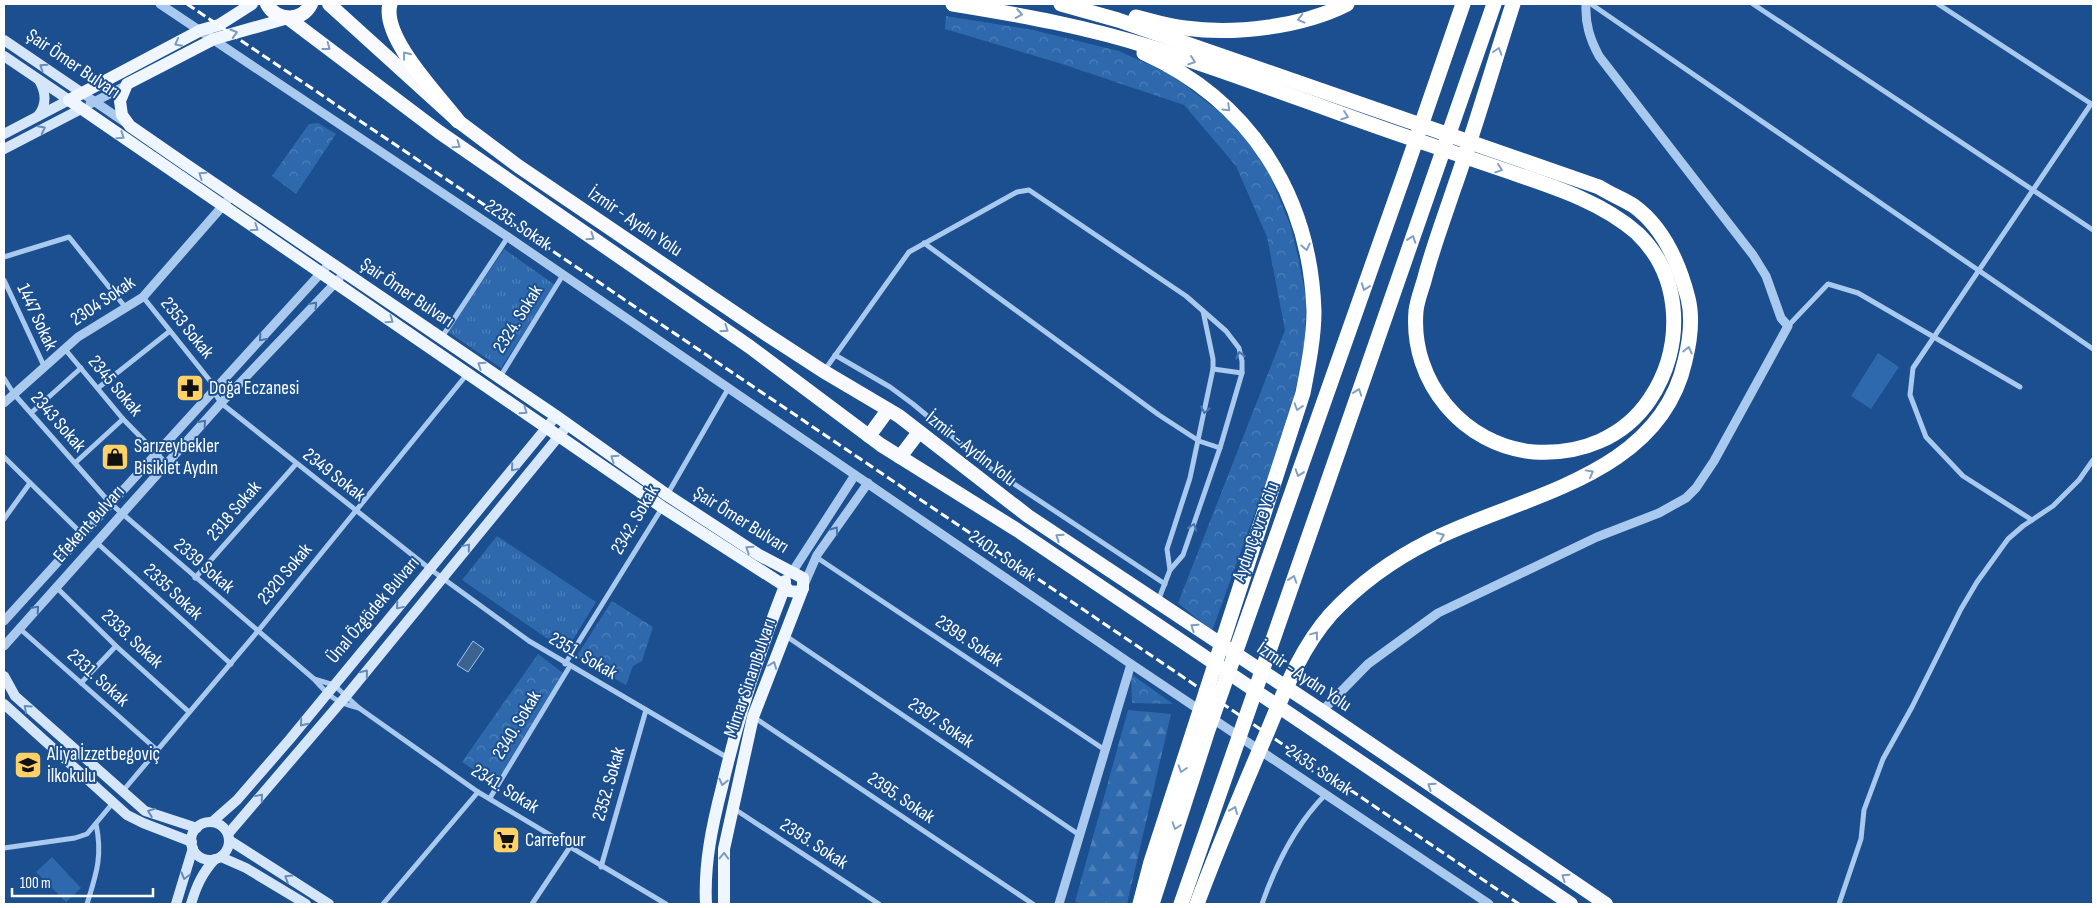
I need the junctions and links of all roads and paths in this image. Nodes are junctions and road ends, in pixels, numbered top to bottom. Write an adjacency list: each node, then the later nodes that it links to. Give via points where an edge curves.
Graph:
1 (160, 4): 20 (street, 2235. Sokak)
2 (252, 4): 20 (main road, via 219,25)
3 (267, 4): 19 (highway, İzmir - Aydın Yolu, via 275,13)
4 (311, 4): 19 (highway, via 300,16)
5 (329, 4): 33 (highway, İzmir - Aydın Yolu)
6 (390, 4): 33 (highway, one-way to 6, via 398,44 390,28)
7 (953, 4): 21 (highway, one-way to 21, via 1038,17)
8 (1061, 4): 174 (highway, one-way to 8, via 1291,678 1304,650 1331,614 1358,588 1394,561 1432,540 1573,482 1618,457 1647,432 1671,400 1690,340 1690,306 1681,270 1664,238 1634,207 1599,188 1118,20)
9 (1070, 4): 10 (highway, one-way to 9, via 1332,11 1241,31 1185,28)
10 (1347, 4)
11 (1463, 4): 137 (highway, Aydın Çevre Yolu, one-way to 137, via 1238,642)
12 (1494, 4): 173 (highway, one-way to 12)
13 (1514, 4): 21 (highway, one-way to 13, via 1154,48 1537,182 1616,216 1640,237 1661,267 1672,296 1675,321 1668,365 1647,404 1628,424 1610,437 1574,450 1554,453 1518,450 1484,438 1461,422 1431,387 1419,352 1416,311 1439,232 1453,191 1483,98)
14 (1586, 4): 54 (street, via 1585,18 1590,38 1599,56 1753,254 1766,276 1781,318)
15 (1591, 4): 45 (street)
16 (1754, 4): 37 (street)
17 (1938, 4): 18 (street)
18 (1946, 6): 30 (street)
19 (288, 18): 22 (main road, one-way to 19); 84 (highway, İzmir - Aydın Yolu, one-way to 84, via 439,132 750,347)
20 (201, 30): 22 (street, 2235. Sokak); 27 (main road, one-way to 27)
21 (1095, 31): 137 (highway, one-way to 137, via 1195,80 1228,108 1259,143 1282,178 1304,236 1311,272 1314,313 1303,393 1227,631)
22 (214, 39): 26 (main road); 41 (street, 2235. Sokak)
23 (4, 40): 27 (main road, Şair Ömer Bulvarı, one-way to 23)
24 (4, 56): 25 (main road, Şair Ömer Bulvarı)
25 (38, 79): 28 (main road, Şair Ömer Bulvarı); 32 (main road, via 45,95)
26 (127, 84): 29 (street); 34 (main road, via 120,101 122,115)
27 (82, 93): 28 (main road); 29 (street, Şair Ömer Bulvarı)
28 (69, 100): 31 (main road, Şair Ömer Bulvarı); 32 (main road)
29 (95, 102): 31 (street); 34 (street, Şair Ömer Bulvarı)
30 (2092, 105): 37 (street)
31 (81, 109): 36 (main road, one-way to 31); 39 (main road, Şair Ömer Bulvarı, one-way to 39)
32 (38, 116): 35 (main road)
33 (458, 120): 64 (highway, İzmir - Aydın Yolu, via 526,171)
34 (130, 126): 38 (main road, Şair Ömer Bulvarı, one-way to 34)
35 (4, 134)
36 (4, 149)
37 (2033, 189): 40 (street); 45 (street)
38 (231, 195): 39 (street, 2304 Sokak); 44 (main road, Şair Ömer Bulvarı)
39 (222, 207): 46 (main road, Şair Ömer Bulvarı, one-way to 46); 51 (street, 2304 Sokak)
40 (2093, 230)
41 (508, 237): 48 (street, 2235. Sokak); 57 (street)
42 (924, 243): 53 (street, via 1002,199 1029,190 1186,296); 60 (street, via 909,252); 85 (street)
43 (4, 257): 52 (street, via 68,237)
44 (330, 262): 46 (street, Efekent Bulvarı); 47 (main road, Şair Ömer Bulvarı)
45 (1978, 270): 56 (street); 59 (street)
46 (321, 272): 50 (main road, Şair Ömer Bulvarı); 72 (street, Efekent Bulvarı, one-way to 72)
47 (345, 273): 50 (street, Efekent Bulvarı); 57 (main road, Şair Ömer Bulvarı)
48 (563, 275): 68 (street, 2324. Sokak); 71 (street, 2235. Sokak)
49 (4, 280): 61 (street, 1447 Sokak)
50 (335, 283): 65 (main road, Şair Ömer Bulvarı, one-way to 65); 75 (street, Efekent Bulvarı, one-way to 50)
51 (142, 297): 52 (street, 2304 Sokak); 55 (street, 2353 Sokak)
52 (126, 308): 58 (street, 2304 Sokak)
53 (1203, 311): 63 (street); 66 (street, one-way to 53, via 1239,348 1226,331)
54 (1788, 326): 56 (street, via 1828,284 1858,292); 134 (street, via 1714,461 1686,498 1438,613 1368,664)
55 (170, 331): 69 (street); 72 (street, 2353 Sokak, via 211,382)
56 (1934, 337): 70 (street); 102 (street, via 1913,368 1910,395 1926,437 1964,476)
57 (441, 338): 68 (main road, Şair Ömer Bulvarı, one-way to 57)
58 (63, 348): 61 (street, 2304 Sokak); 62 (street, 2345 Sokak)
59 (2093, 349)
60 (835, 355): 64 (street); 111 (street, via 890,387 990,468)
61 (44, 366): 73 (street, 2304 Sokak)
62 (81, 368): 69 (street, 2345 Sokak); 77 (street)
63 (1213, 369): 66 (street); 85 (street, one-way to 85)
64 (823, 371): 76 (highway, İzmir - Aydın Yolu)
65 (468, 373): 81 (main road, Şair Ömer Bulvarı, one-way to 81); 99 (street, 2320 Sokak)
66 (1242, 373): 86 (street)
67 (4, 378): 73 (street)
68 (499, 378): 78 (main road, Şair Ömer Bulvarı)
69 (98, 388): 79 (street, 2345 Sokak)
70 (2020, 388)
71 (728, 389): 94 (street, 2235. Sokak); 97 (street, 2342. Sokak)
72 (214, 392): 75 (street, 2353 Sokak); 87 (street, Efekent Bulvarı)
73 (14, 394): 74 (street, 2304 Sokak); 77 (street, 2343 Sokak)
74 (4, 403)
75 (221, 404): 92 (street, Efekent Bulvarı, one-way to 75); 93 (street, 2349 Sokak)
76 (888, 410): 82 (highway, İzmir - Aydın Yolu); 84 (highway)
77 (31, 413): 91 (street, 2343 Sokak)
78 (556, 416): 80 (main road, Şair Ömer Bulvarı); 81 (main road, Ünal Özgödek Bulvarı)
79 (123, 419): 87 (street, 2345 Sokak); 91 (street)
80 (568, 425): 83 (main road, Ünal Özgödek Bulvarı); 97 (main road, Şair Ömer Bulvarı, one-way to 80)
81 (547, 428): 83 (main road, Şair Ömer Bulvarı); 106 (main road, Ünal Özgödek Bulvarı, one-way to 106)
82 (918, 432): 89 (highway); 115 (highway, İzmir - Aydın Yolu, one-way to 82, via 1028,516)
83 (559, 436): 97 (main road, Şair Ömer Bulvarı); 109 (main road, Ünal Özgödek Bulvarı, one-way to 83)
84 (869, 436): 89 (highway, İzmir - Aydın Yolu)
85 (1199, 441): 86 (street); 107 (street, via 1167,549)
86 (1220, 448): 107 (street, one-way to 86, via 1183,555)
87 (156, 453): 92 (street, 2345 Sokak); 98 (street, Efekent Bulvarı)
88 (4, 457): 95 (street)
89 (900, 457): 177 (highway, İzmir - Aydın Yolu, via 1017,530)
90 (2093, 460): 102 (street, via 2079,480 2053,506)
91 (75, 463): 98 (street, 2343 Sokak)
92 (167, 464): 100 (street, Efekent Bulvarı)
93 (296, 464): 99 (street, 2349 Sokak); 110 (street, 2318 Sokak)
94 (855, 475): 96 (street, 2401. Sokak); 108 (street)
95 (30, 483): 101 (street); 103 (street)
96 (868, 483): 105 (street, Mimar Sinan Bulvarı, one-way to 96); 123 (street, 2401. Sokak)
97 (665, 501): 108 (main road, Şair Ömer Bulvarı, one-way to 97); 113 (main road, Şair Ömer Bulvarı); 124 (street, 2342. Sokak)
98 (110, 503): 100 (street, 2343 Sokak); 103 (street, Efekent Bulvarı)
99 (356, 512): 106 (street, 2349 Sokak); 118 (street, 2320 Sokak)
100 (121, 513): 104 (street, Efekent Bulvarı); 110 (street, 2339 Sokak)
101 (4, 518)
102 (2032, 520): 179 (street, via 2008,539 1977,582 1912,707 1889,744 1864,810 1860,839)
103 (82, 534): 116 (street, Efekent Bulvarı)
104 (96, 541): 112 (street, Efekent Bulvarı); 122 (street, 2335 Sokak)
105 (816, 557): 114 (street, Mimar Sinan Bulvarı); 139 (street, 2399. Sokak)
106 (430, 569): 109 (street, 2351. Sokak); 128 (main road, Ünal Özgödek Bulvarı, one-way to 128)
107 (1170, 570): 111 (street)
108 (791, 574): 113 (main road, Şair Ömer Bulvarı, via 785,579); 114 (main road, Şair Ömer Bulvarı, via 802,578)
109 (441, 577): 124 (street, 2351. Sokak); 129 (main road, Ünal Özgödek Bulvarı, one-way to 109)
110 (195, 578): 118 (street, 2339 Sokak)
111 (1165, 584): 115 (street)
112 (55, 586): 117 (street, Efekent Bulvarı, one-way to 112); 121 (street, 2333. Sokak)
113 (785, 586): 114 (main road, Şair Ömer Bulvarı, via 792,593); 133 (main road, Mimar Sinan Bulvarı)
114 (803, 588): 119 (main road, Mimar Sinan Bulvarı)
115 (1158, 603): 134 (highway, İzmir - Aydın Yolu, one-way to 115)
116 (4, 621)
117 (19, 628): 120 (street, Efekent Bulvarı); 127 (street, 2331. Sokak)
118 (258, 631): 122 (street, 2320 Sokak); 126 (street, 2339 Sokak)
119 (784, 635): 136 (main road, Mimar Sinan Bulvarı, one-way to 119); 151 (street, 2397. Sokak)
120 (4, 646)
121 (116, 646): 127 (street); 135 (street, 2333. Sokak)
122 (231, 664): 135 (street, 2320 Sokak)
123 (1131, 664): 139 (street); 144 (street, 2435. Sokak)
124 (568, 665): 132 (street, 2351. Sokak); 145 (street, 2340. Sokak)
125 (4, 676): 142 (main road, one-way to 125, via 15,696)
126 (314, 679): 128 (street); 128 (street, 2339 Sokak)
127 (82, 684): 138 (street, 2331. Sokak)
128 (331, 689): 129 (street); 129 (street); 148 (main road, Ünal Özgödek Bulvarı, one-way to 148, via 237,800)
129 (343, 699): 131 (street); 131 (street); 152 (main road, Ünal Özgödek Bulvarı, one-way to 129)
130 (4, 704): 146 (main road)
131 (359, 708): 143 (street, 2341. Sokak)
132 (646, 710): 140 (street, 2351. Sokak); 157 (street, 2352. Sokak)
133 (740, 711): 136 (main road); 140 (main road, Mimar Sinan Bulvarı)
134 (1322, 711): 178 (highway, İzmir - Aydın Yolu, one-way to 134)
135 (189, 712): 138 (street, 2320 Sokak)
136 (753, 717): 141 (main road, Mimar Sinan Bulvarı); 169 (street, 2395. Sokak)
137 (1202, 726): 171 (highway, one-way to 171, via 1151,862); 172 (highway, Aydın Çevre Yolu, one-way to 172)
138 (157, 750): 142 (street, 2320 Sokak)
139 (1106, 751): 151 (street)
140 (728, 758): 141 (main road); 166 (main road, Mimar Sinan Bulvarı, one-way to 166, via 708,846)
141 (742, 763): 147 (main road, Mimar Sinan Bulvarı)
142 (122, 792): 150 (main road, one-way to 142, via 145,811)
143 (478, 792): 145 (street, 2341. Sokak); 163 (street)
144 (1326, 793): 175 (street, via 1307,813 1271,879); 176 (street, 2435. Sokak)
145 (490, 798): 154 (street, 2341. Sokak)
146 (112, 804): 149 (street); 153 (main road, via 143,823)
147 (732, 808): 167 (main road, Mimar Sinan Bulvarı, one-way to 147, via 724,849); 168 (street, 2393. Sokak)
148 (212, 822): 150 (main road); 152 (main road, via 221,825)
149 (96, 824): 155 (street, via 87,834 75,838); 158 (street, via 100,852)
150 (197, 828): 153 (main road)
151 (1081, 836): 170 (street)
152 (229, 837): 156 (main road, via 226,852); 162 (main road, one-way to 152)
153 (192, 845): 156 (main road, via 202,858); 159 (main road, one-way to 159)
154 (570, 847): 157 (street, 2341. Sokak); 164 (street)
155 (4, 848)
156 (218, 858): 160 (main road, via 206,868); 161 (main road, via 246,868)
157 (601, 867): 165 (street, 2341. Sokak)
158 (87, 904)
159 (176, 904)
160 (190, 904)
161 (306, 904)
162 (329, 904)
163 (383, 904)
164 (532, 904)
165 (666, 904)
166 (704, 904): 167 (street)
167 (724, 904)
168 (879, 904)
169 (1033, 904)
170 (1059, 904)
171 (1140, 904)
172 (1152, 904)
173 (1181, 904)
174 (1198, 904)
175 (1262, 904)
176 (1489, 904)
177 (1571, 904)
178 (1606, 904)
179 (1839, 904)

